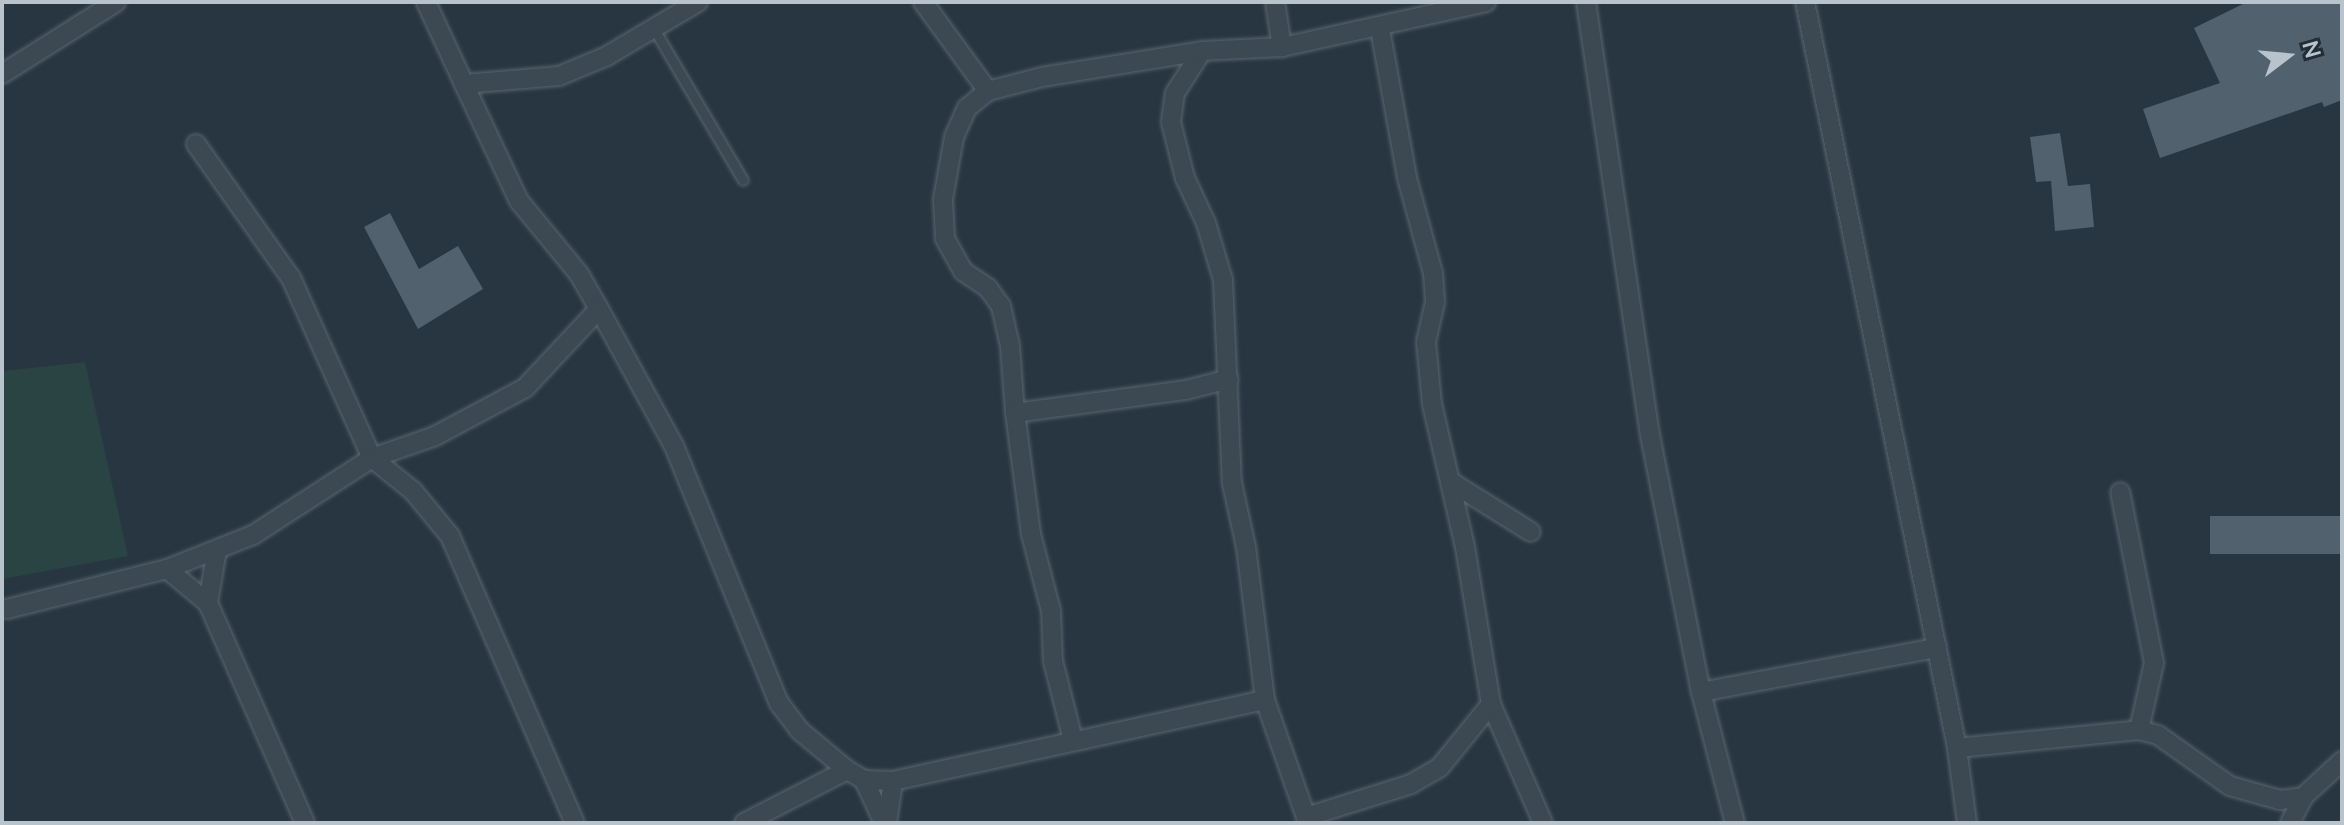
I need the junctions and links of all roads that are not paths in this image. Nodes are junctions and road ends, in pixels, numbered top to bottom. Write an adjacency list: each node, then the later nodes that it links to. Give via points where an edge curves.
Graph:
1 (116, 2): 13 (street)
2 (426, 2): 14 (street)
3 (698, 2): 9 (street)
4 (923, 2): 15 (street)
5 (1275, 2): 11 (street)
6 (1484, 2): 10 (street)
7 (1586, 2): 30 (street, via 1650,435)
8 (1805, 2): 29 (street)
9 (654, 29): 14 (street, via 559,76); 17 (lane)
10 (1380, 29): 11 (street); 22 (street, via 1407,178 1433,273 1435,302 1426,342 1432,404)
11 (1282, 47): 12 (street)
12 (1202, 51): 15 (street); 19 (street, via 1175,93 1171,122 1185,178 1223,280)
13 (2, 74)
14 (464, 84): 18 (street, via 519,201 579,274)
15 (988, 91): 20 (street, via 967,108 954,137 943,199 945,238 963,271 988,288 1001,306)
16 (196, 144): 21 (street, via 291,278)
17 (743, 180)
18 (599, 309): 21 (street, via 525,388 435,436); 37 (street, via 674,446 779,703 799,730)
19 (1229, 379): 20 (street); 31 (street, via 1232,483 1246,547)
20 (1015, 413): 34 (street, via 1031,534 1051,611 1053,661)
21 (372, 458): 25 (street, via 253,535); 43 (street, via 413,491 450,536)
22 (1451, 482): 24 (street); 32 (street)
23 (2120, 492): 33 (street, via 2154,663)
24 (1531, 532)
25 (217, 550): 26 (street); 27 (street)
26 (167, 569): 27 (street); 28 (street)
27 (208, 603): 42 (street)
28 (7, 609)
29 (1937, 648): 30 (street); 35 (street)
30 (1701, 692): 47 (street)
31 (1265, 700): 34 (street); 41 (street)
32 (1491, 704): 41 (street, via 1440,767 1411,784); 46 (street)
33 (2139, 730): 35 (street); 40 (street, via 2158,735 2230,786 2280,800)
34 (1073, 740): 39 (street)
35 (1957, 748): 48 (street)
36 (2342, 761): 40 (street)
37 (847, 770): 38 (street); 44 (street)
38 (864, 780): 39 (street); 45 (street)
39 (893, 781): 45 (street)
40 (2303, 797): 49 (street)
41 (1307, 820)
42 (305, 823)
43 (575, 823)
44 (744, 823)
45 (886, 823)
46 (1543, 823)
47 (1735, 823)
48 (1967, 823)
49 (2290, 823)

